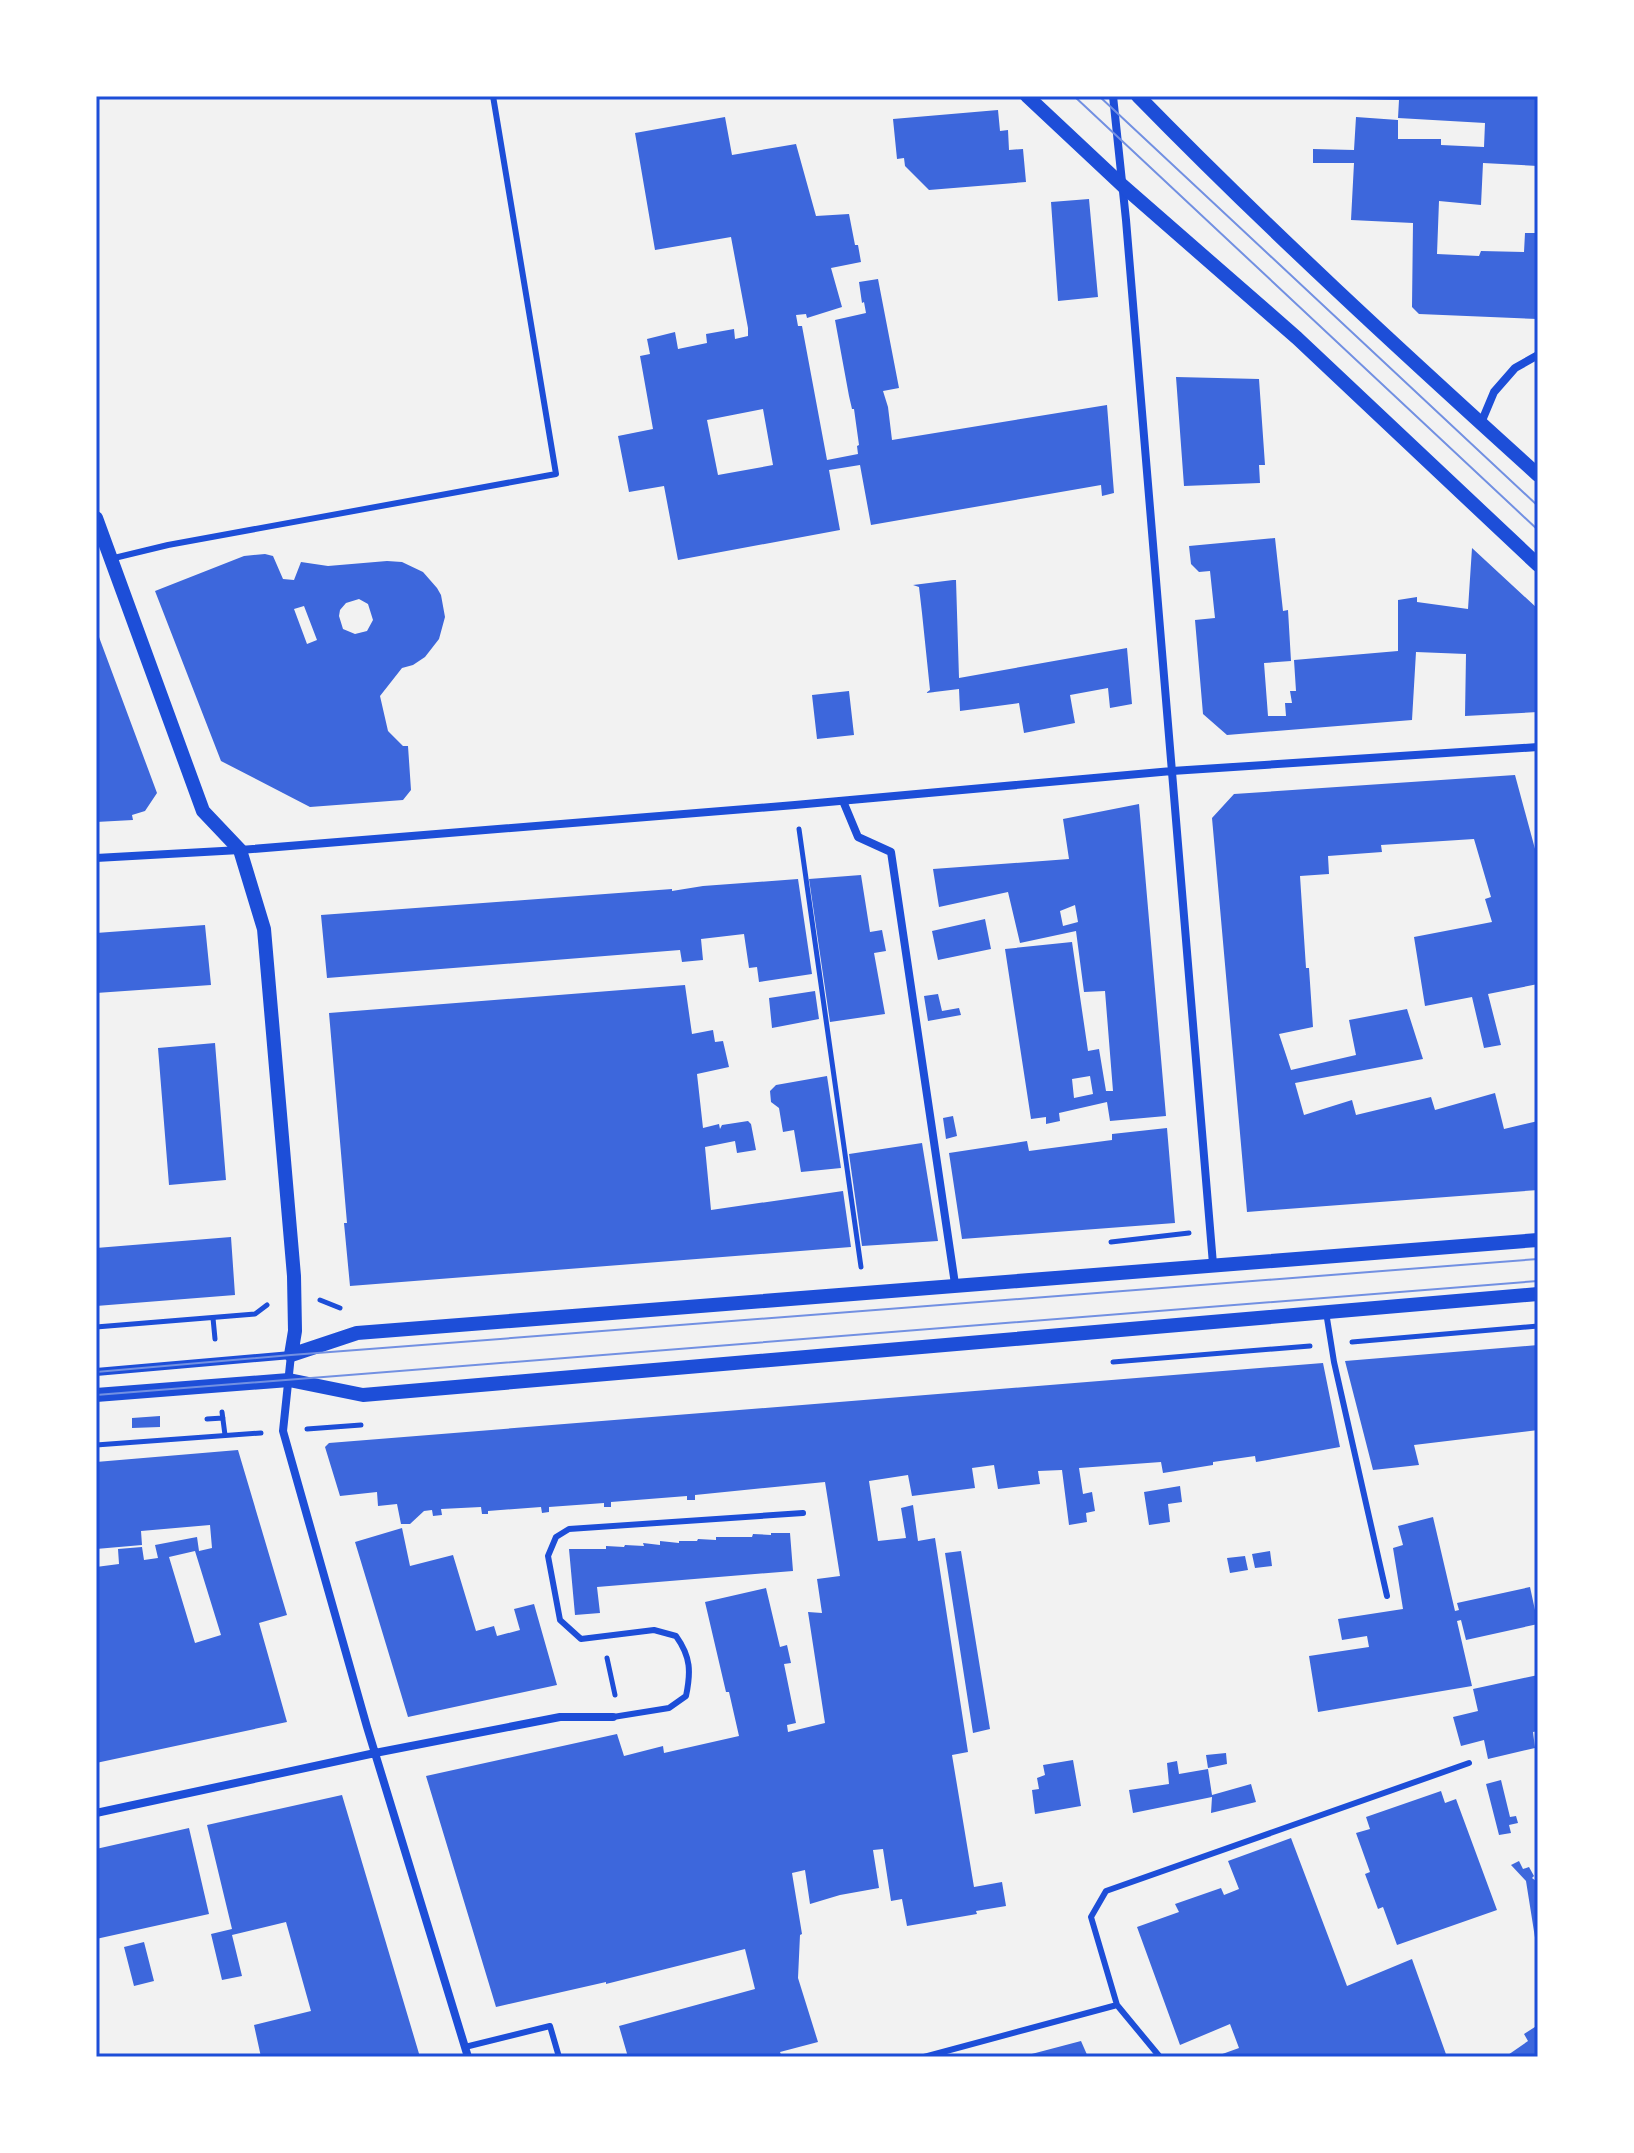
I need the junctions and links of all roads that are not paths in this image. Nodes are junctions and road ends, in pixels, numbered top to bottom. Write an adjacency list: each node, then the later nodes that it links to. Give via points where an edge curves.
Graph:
1 (493, 96): 10 (lane, via 556,474)
2 (1027, 96): 5 (street)
3 (1113, 96): 5 (street)
4 (1138, 96): 7 (street)
5 (1123, 186): 11 (street, via 1297,338); 13 (street)
6 (1538, 355): 7 (street, via 1515,368 1494,392)
7 (1481, 423): 8 (street)
8 (1538, 475)
9 (96, 518): 10 (street)
10 (110, 559): 15 (street, via 203,811)
11 (1538, 565)
12 (1538, 747): 13 (street)
13 (1172, 771): 14 (street); 18 (street)
14 (843, 801): 15 (street); 19 (street, via 858,837 891,852)
15 (240, 850): 16 (street); 22 (street, via 264,929 294,1276)
16 (96, 858)
17 (1538, 1240): 18 (street)
18 (1213, 1264): 19 (street)
19 (955, 1284): 22 (street, via 357,1333)
20 (1538, 1294): 21 (street)
21 (1326, 1312): 24 (street, via 363,1395); 27 (lane)
22 (291, 1355): 23 (street); 24 (street)
23 (96, 1372)
24 (289, 1380): 25 (street); 29 (street, via 283,1431)
25 (96, 1395)
26 (803, 1513): 28 (lane, via 569,1529 556,1537 548,1556 560,1620 581,1639 654,1630 676,1636 686,1649 686,1696 669,1708)
27 (1387, 1596)
28 (616, 1716): 29 (street, via 560,1717)
29 (375, 1753): 31 (street); 33 (street)
30 (1469, 1763): 32 (lane, via 1106,1891 1091,1917)
31 (96, 1813)
32 (1117, 2005): 36 (lane); 37 (lane)
33 (465, 2047): 34 (street); 35 (lane, via 550,2026)
34 (468, 2057)
35 (559, 2057)
36 (924, 2057)
37 (1160, 2057)

